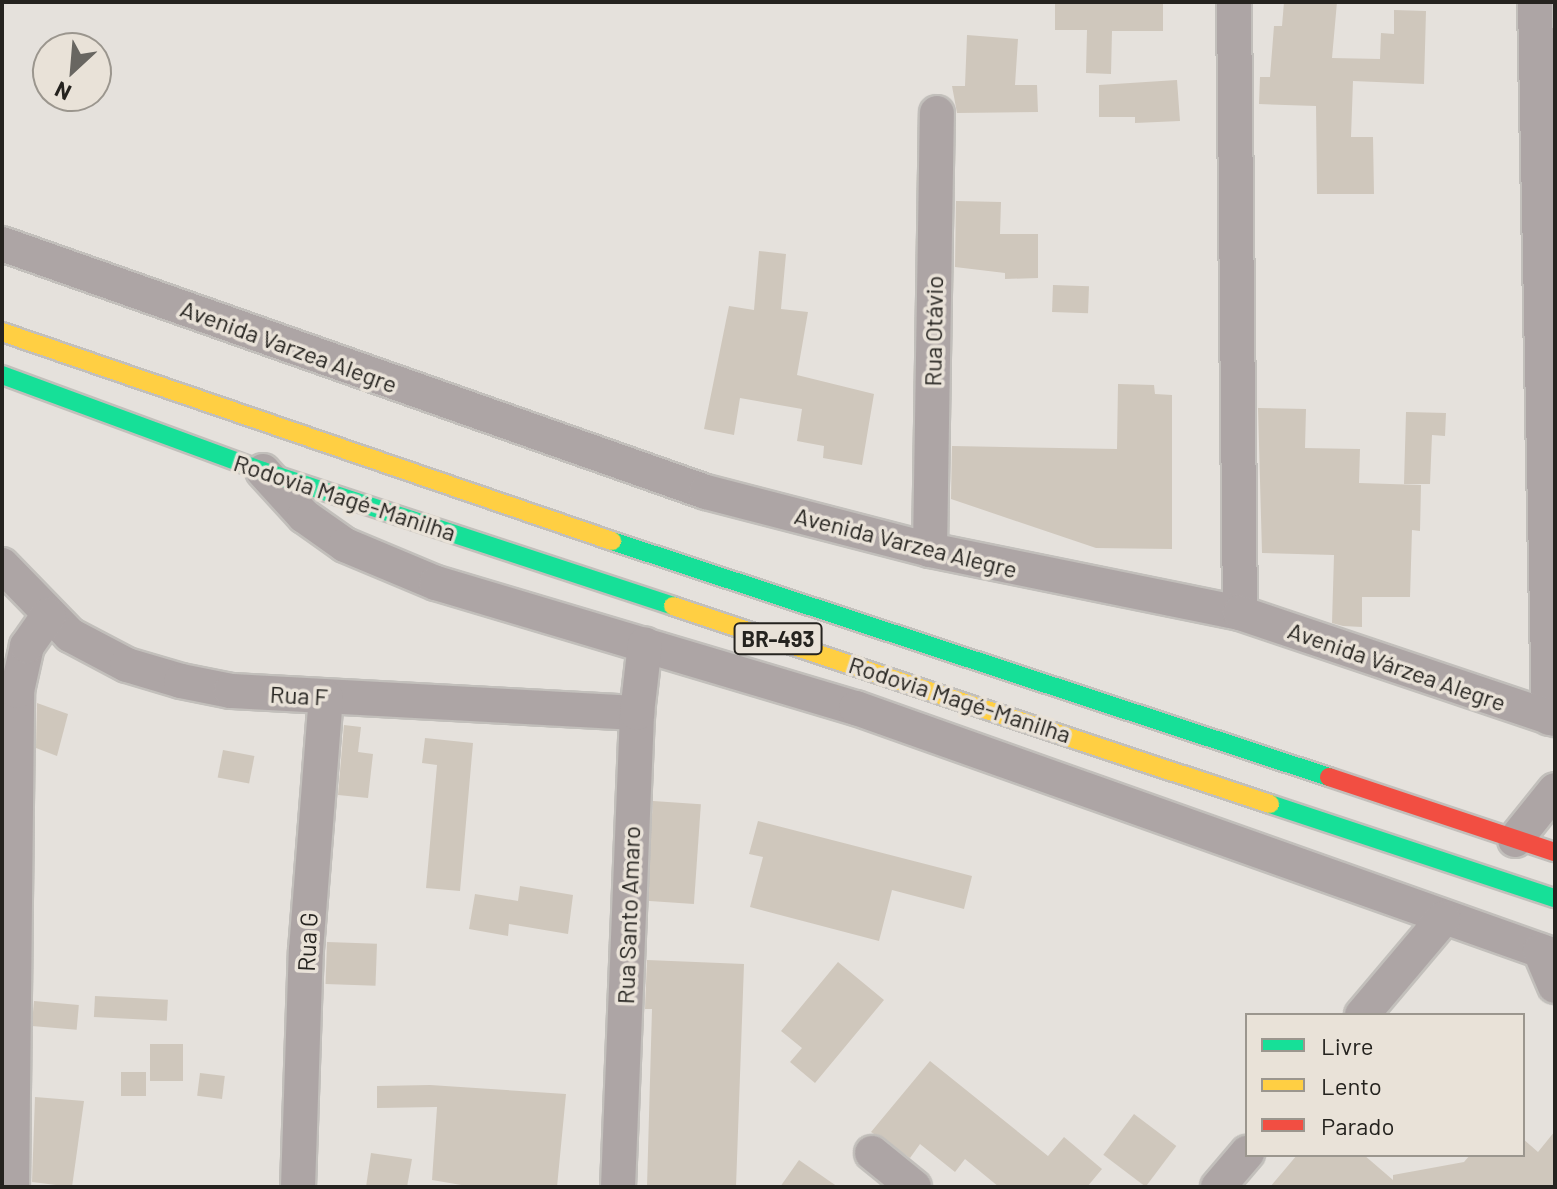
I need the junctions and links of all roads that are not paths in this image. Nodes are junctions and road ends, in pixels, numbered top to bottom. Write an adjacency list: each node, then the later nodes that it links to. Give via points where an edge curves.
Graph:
1 (1234, 2): 10 (street)
2 (1535, 2): 15 (street)
3 (937, 113): 8 (street, Rua Otávio)
4 (2, 244): 8 (street, Avenida Varzea Alegre, via 706,492)
5 (2, 332): 17 (highway, Rodovia Magé-Manilha / BR-493)
6 (2, 375): 7 (highway, Rodovia Magé-Manilha / BR-493)
7 (263, 471): 12 (street, via 304,516 371,558 526,611); 19 (highway, Rodovia Magé-Manilha / BR-493)
8 (930, 550): 10 (street, Avenida Varzea Alegre)
9 (2, 565): 11 (street, Rua F)
10 (1240, 613): 15 (street, Avenida Várzea Alegre)
11 (49, 615): 13 (street, Rua F, via 91,648 181,681 231,691); 26 (street, via 27,646 17,691)
12 (645, 644): 14 (street, Rua Santo Amaro); 20 (street, via 856,708)
13 (326, 697): 14 (street, Rua F); 27 (street, Rua G, via 306,950)
14 (637, 713): 28 (street, Rua Santo Amaro)
15 (1552, 719)
16 (1555, 790): 17 (street)
17 (1515, 840): 18 (highway, Rodovia Magé-Manilha / BR-493)
18 (1555, 852)
19 (1555, 898)
20 (1443, 919): 21 (street); 23 (street)
21 (1548, 953): 22 (street)
22 (1555, 986)
23 (1364, 1013)
24 (872, 1153): 29 (street)
25 (1245, 1155): 30 (street)
26 (12, 1187)
27 (298, 1187)
28 (618, 1187)
29 (914, 1187)
30 (1218, 1187)

